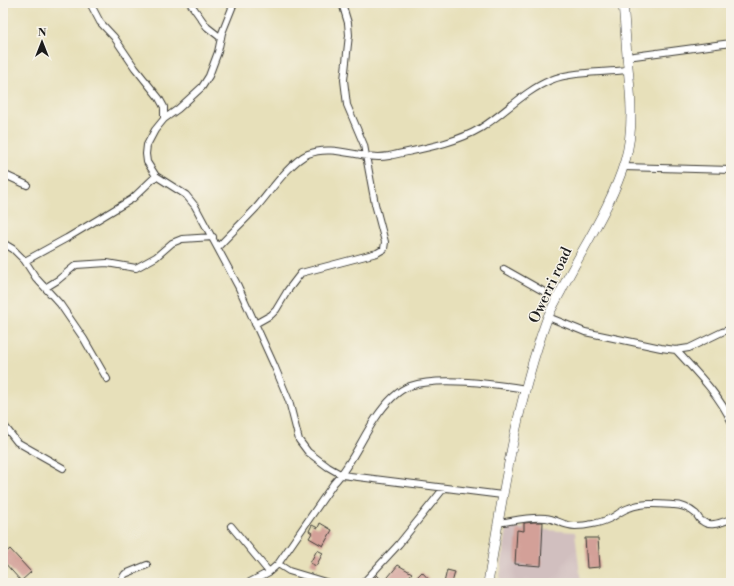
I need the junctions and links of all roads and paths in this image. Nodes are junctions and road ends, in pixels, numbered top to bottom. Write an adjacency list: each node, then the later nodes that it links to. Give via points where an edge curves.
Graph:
1 (90, 3): 10 (street, via 100,22 159,98 164,107)
2 (190, 3): 6 (street, via 207,27)
3 (234, 3): 6 (street)
4 (342, 3): 11 (street, via 349,35 344,80 347,105)
5 (623, 3): 8 (main road, Owerri road)
6 (221, 38): 10 (street, via 209,76 202,87)
7 (731, 43): 8 (street)
8 (627, 57): 9 (main road, Owerri road)
9 (628, 70): 11 (street, via 552,79 460,139 385,156); 12 (main road, Owerri road, via 632,110)
10 (164, 119): 15 (street, via 147,145 147,162)
11 (367, 157): 19 (street, via 338,150 308,154 296,162); 25 (street, via 385,242 384,249 301,273 276,310)
12 (623, 168): 13 (street); 23 (main road, Owerri road)
13 (731, 170)
14 (3, 174): 16 (street)
15 (156, 176): 17 (street, via 186,195); 20 (street, via 132,199)
16 (27, 185)
17 (213, 237): 19 (street); 22 (street, via 182,239 172,243 156,257 136,268 107,263 76,265)
18 (3, 243): 20 (street)
19 (218, 247): 25 (street)
20 (24, 261): 22 (street)
21 (504, 269): 23 (street)
22 (45, 288): 28 (street, via 60,304)
23 (557, 299): 24 (main road, Owerri road)
24 (548, 317): 27 (street, via 585,332); 29 (main road, Owerri road)
25 (255, 324): 33 (street, via 289,401 299,440 308,452 328,468)
26 (731, 329): 27 (street, via 689,348)
27 (676, 350): 30 (street, via 713,391)
28 (107, 379)
29 (526, 389): 33 (street, via 434,381 409,386 394,397 376,418); 35 (main road, Owerri road)
30 (731, 421)
31 (3, 424): 32 (street, via 17,442)
32 (63, 468)
33 (342, 475): 34 (street); 39 (street)
34 (444, 488): 35 (street); 45 (street, via 399,544)
35 (502, 495): 37 (main road, Owerri road)
36 (731, 519): 37 (street, via 718,524 708,524 686,507 651,504 628,508 609,519 586,525 564,525 554,519 544,518)
37 (498, 523): 46 (main road, Owerri road)
38 (231, 526): 41 (street)
39 (278, 564): 41 (street); 44 (street, via 289,571)
40 (147, 565): 42 (street, via 126,574)
41 (269, 572): 43 (street)
42 (119, 583)
43 (248, 583)
44 (329, 583)
45 (363, 583)
46 (488, 583)

